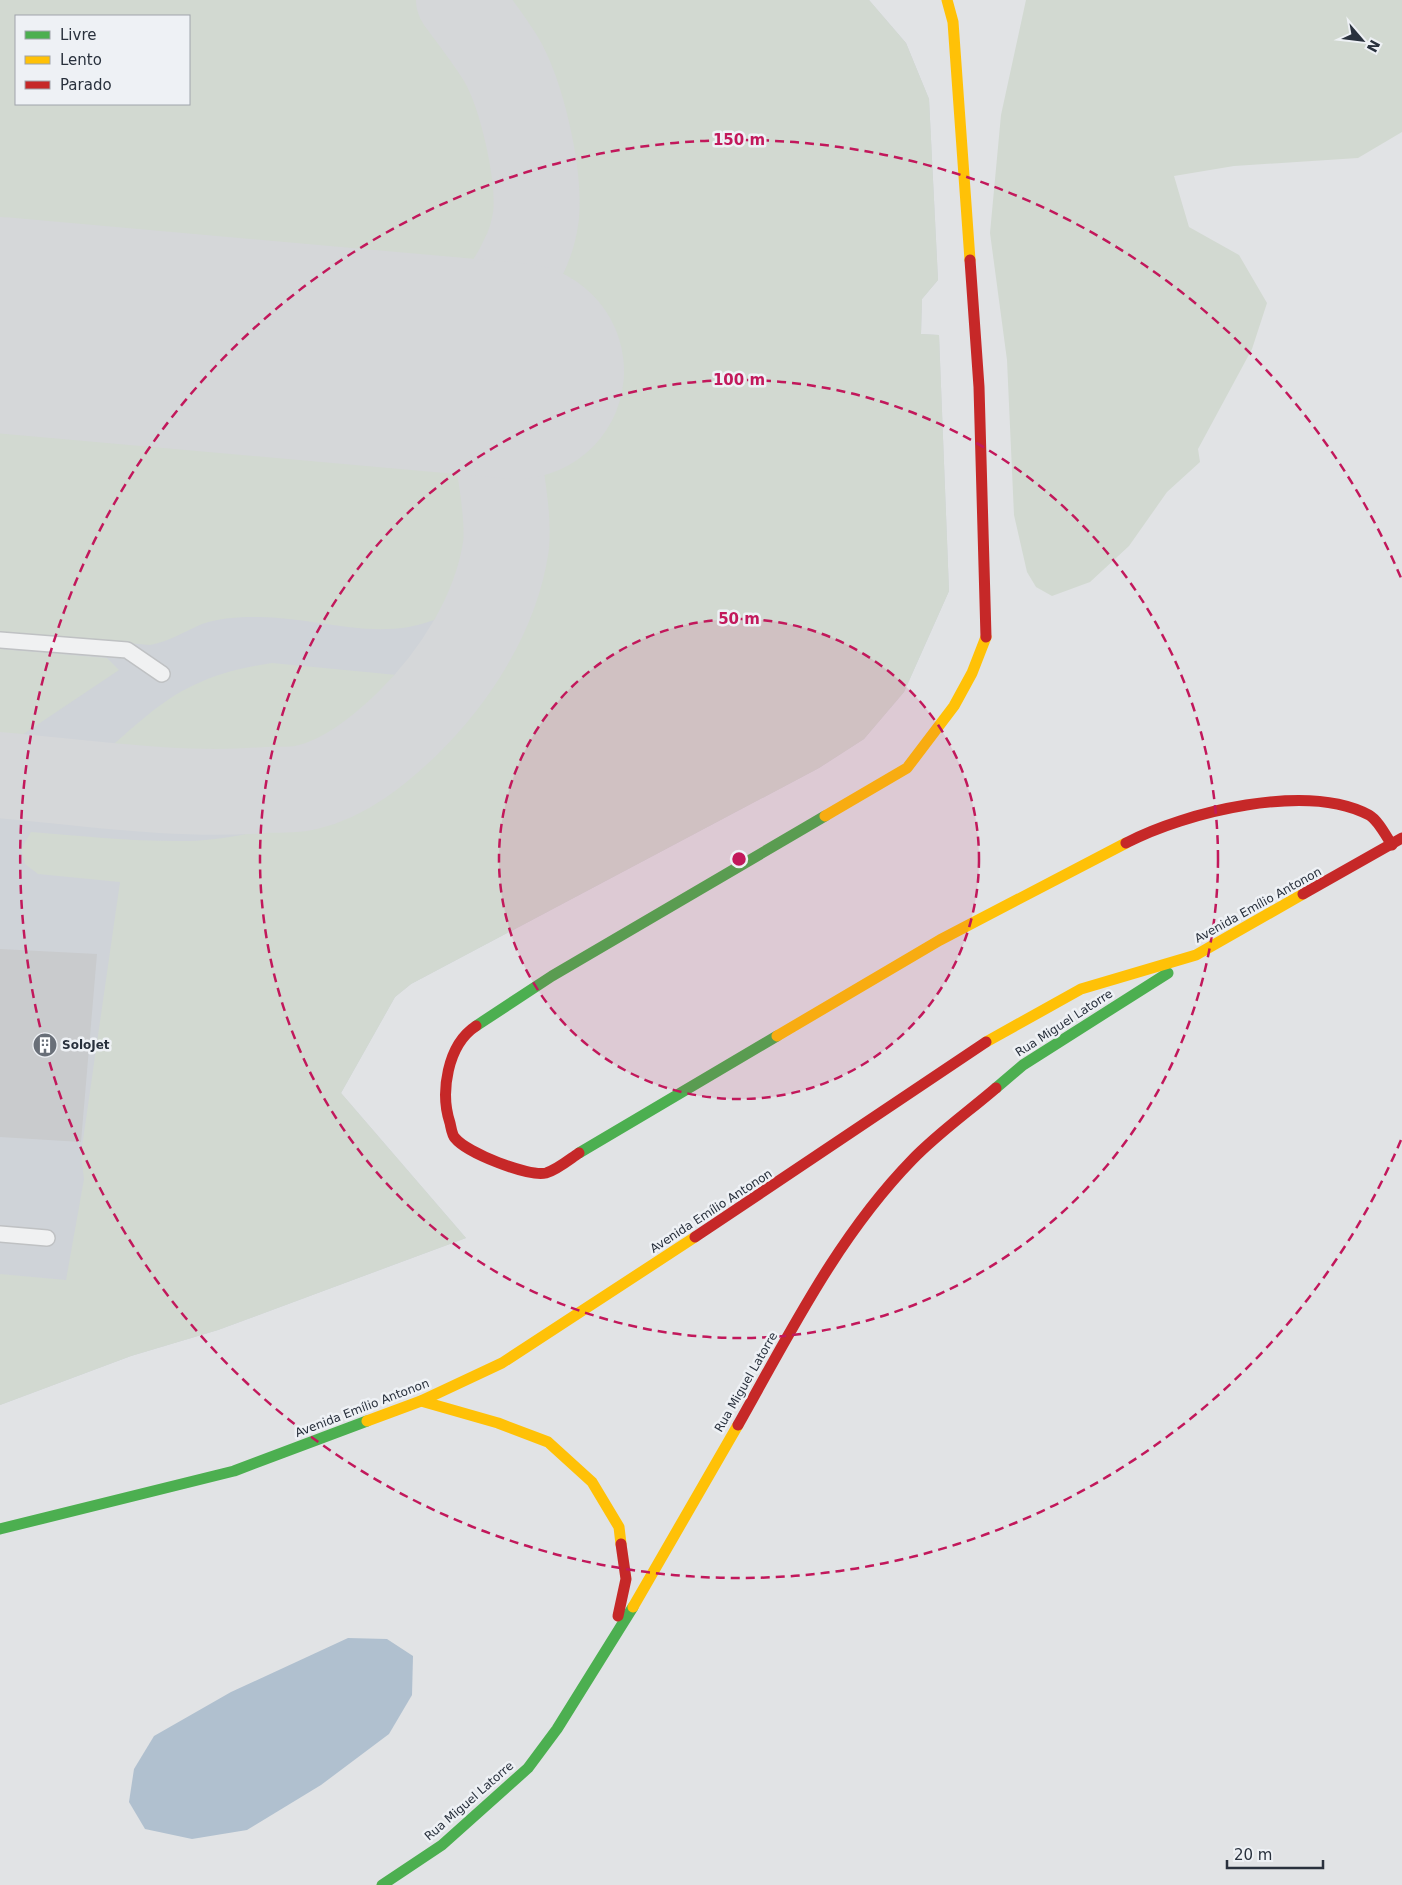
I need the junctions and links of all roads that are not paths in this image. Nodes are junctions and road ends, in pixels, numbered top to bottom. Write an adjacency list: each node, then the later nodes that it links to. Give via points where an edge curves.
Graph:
1 (947, 0): 4 (main road, via 954,22 979,387 986,636 977,666 937,733 907,768 552,976 470,1030 454,1054 445,1087 445,1108 455,1138 504,1166 546,1173 940,940 1150,830 1209,811 1268,802 1339,803 1371,816)
2 (0, 640): 3 (lane, via 127,650)
3 (162, 674)
4 (1397, 841): 5 (main road, Avenida Emílio Antonon)
5 (1196, 955): 8 (main road, Avenida Emílio Antonon, via 1081,989 987,1041 774,1186 502,1363); 11 (main road, Rua Miguel Latorre, via 1023,1065 913,1159 871,1207 821,1279)
6 (0, 1234): 7 (lane)
7 (47, 1238)
8 (422, 1401): 9 (main road, Avenida Emílio Antonon, via 234,1471); 11 (main road, via 498,1423 548,1442 592,1482 619,1527 626,1579)
9 (5, 1528): 10 (main road)
10 (0, 1536)
11 (612, 1644): 12 (main road, Rua Miguel Latorre, via 528,1768 442,1845)
12 (383, 1884)

